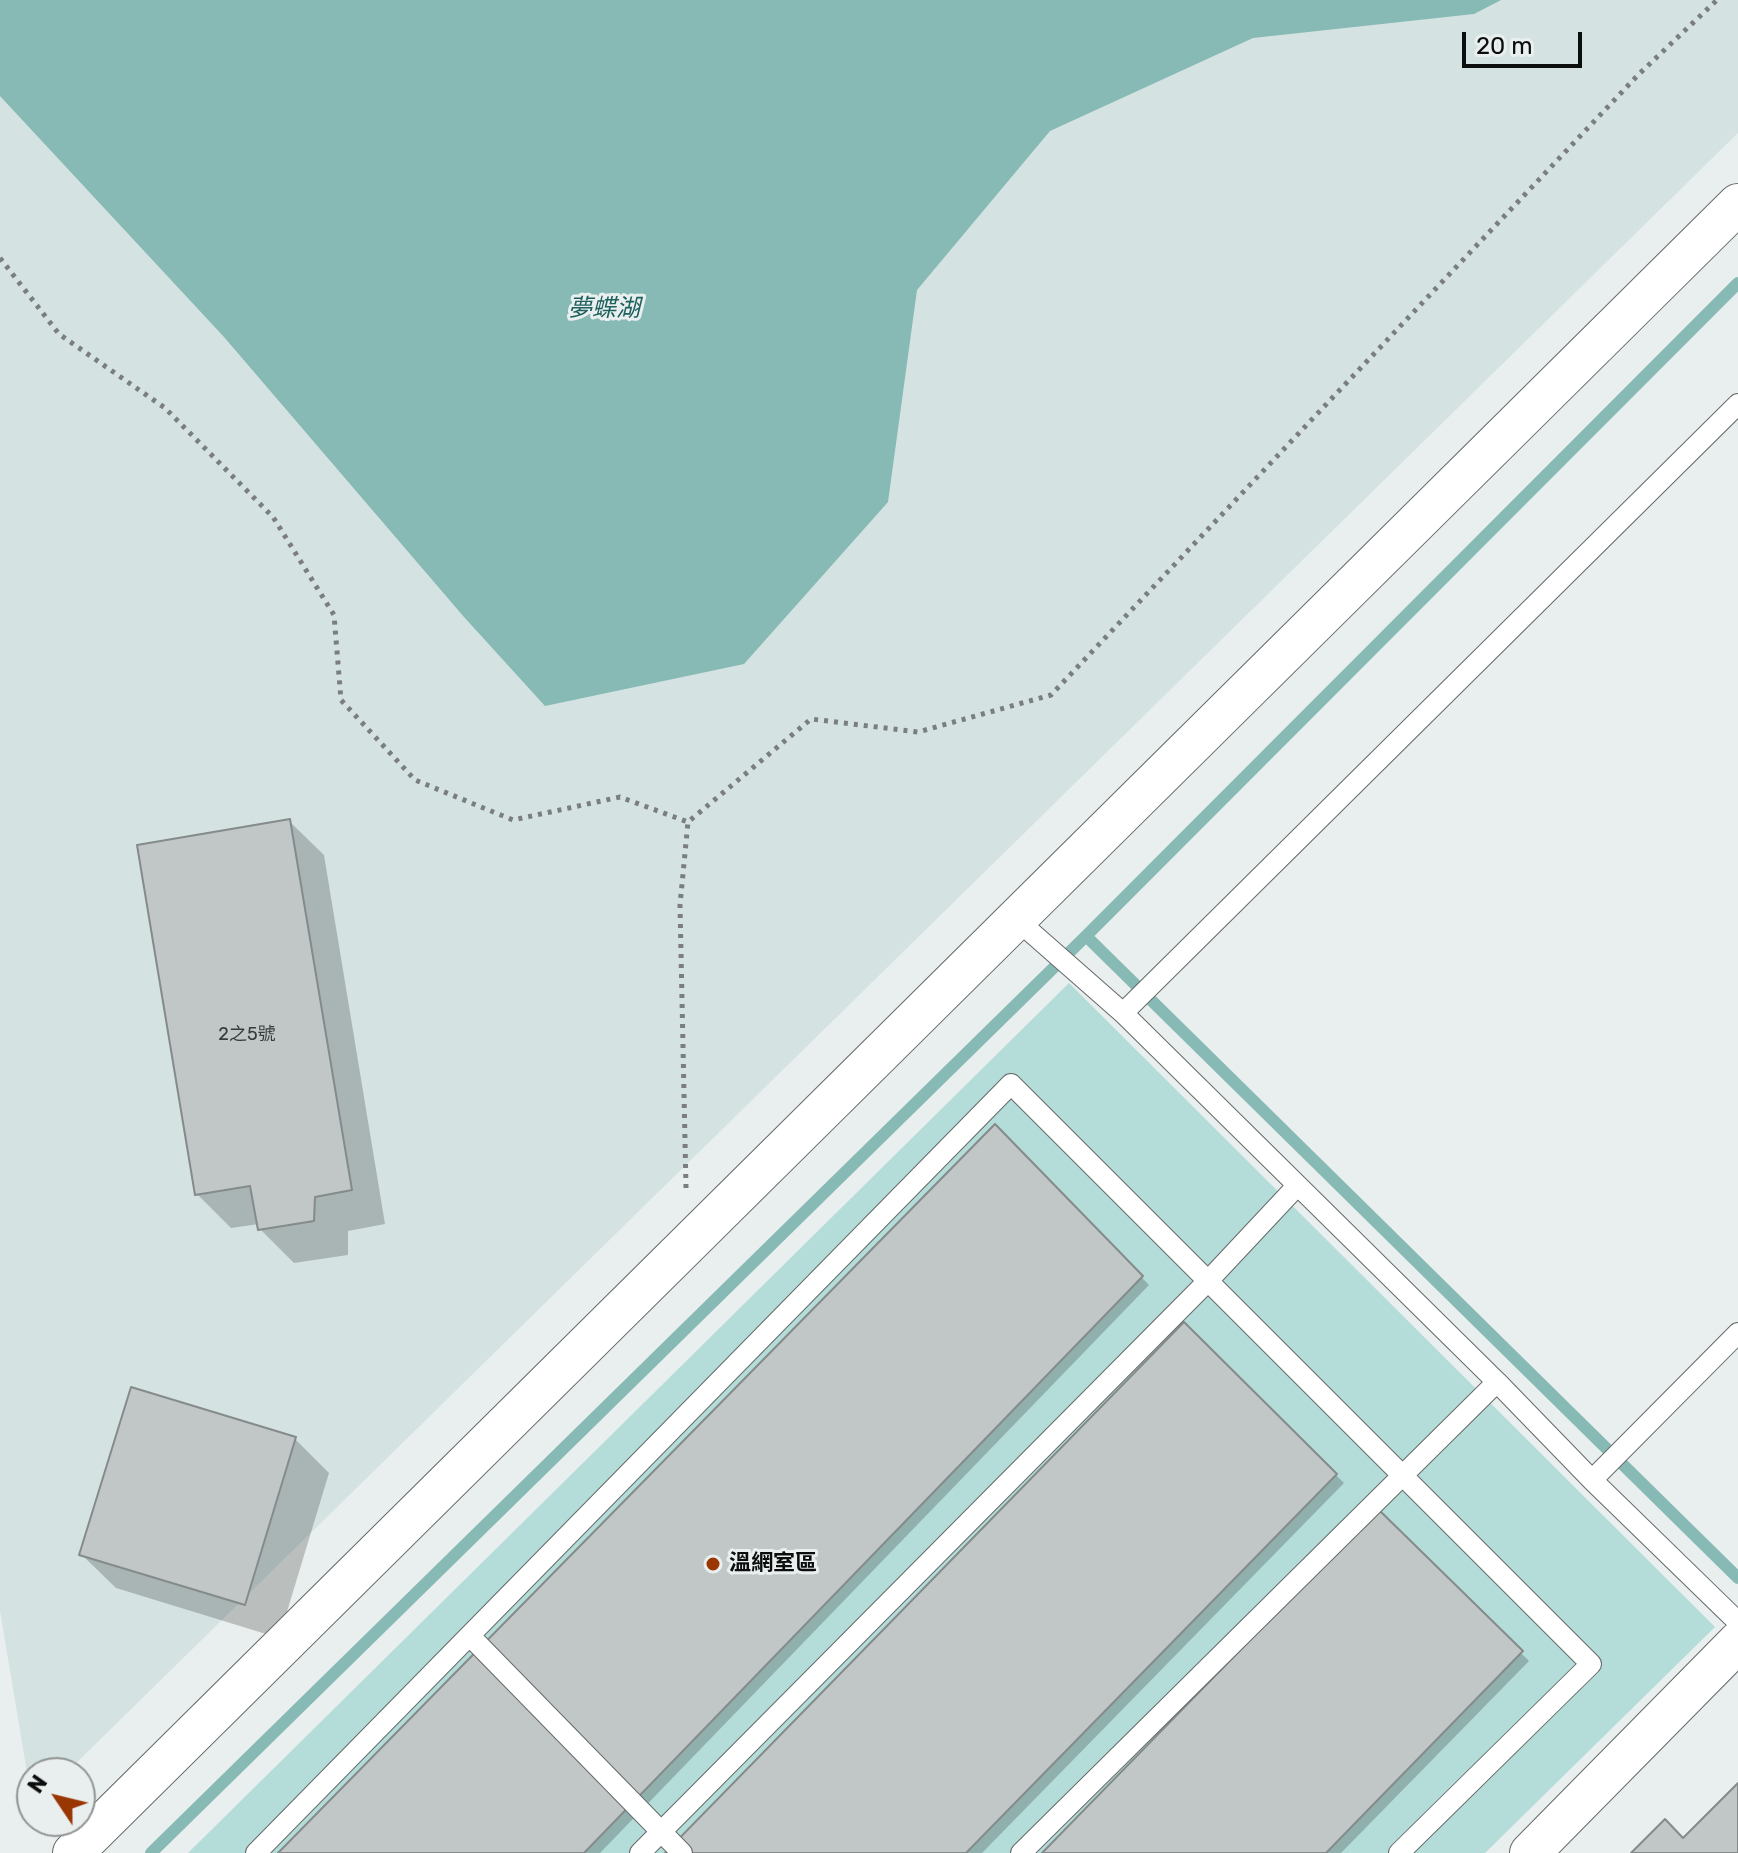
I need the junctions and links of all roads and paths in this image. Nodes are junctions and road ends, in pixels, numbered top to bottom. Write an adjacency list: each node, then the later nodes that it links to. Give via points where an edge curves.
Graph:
1 (1717, 0): 5 (path, via 1638,75 1051,695 918,732 811,719)
2 (1738, 204): 6 (street)
3 (0, 258): 5 (path, via 59,334 165,408 273,517 334,615 341,700 415,780 513,820 620,797)
4 (1738, 404): 7 (lane)
5 (688, 822): 9 (path, via 680,905)
6 (1016, 919): 7 (lane); 9 (street)
7 (1123, 1013): 8 (lane)
8 (1296, 1187): 10 (lane); 12 (lane)
9 (687, 1244): 19 (street)
10 (1208, 1281): 13 (lane); 16 (lane, via 1011,1084); 18 (lane)
11 (1738, 1333): 14 (lane)
12 (1497, 1382): 13 (lane); 14 (lane)
13 (1401, 1475): 23 (lane); 24 (lane, via 1591,1664)
14 (1592, 1480): 15 (lane)
15 (1738, 1622)
16 (470, 1636): 18 (lane); 20 (lane)
17 (1738, 1642): 25 (street)
18 (661, 1832): 21 (lane); 22 (lane)
19 (73, 1853)
20 (256, 1853)
21 (640, 1853)
22 (682, 1853)
23 (1021, 1853)
24 (1399, 1853)
25 (1530, 1853)

